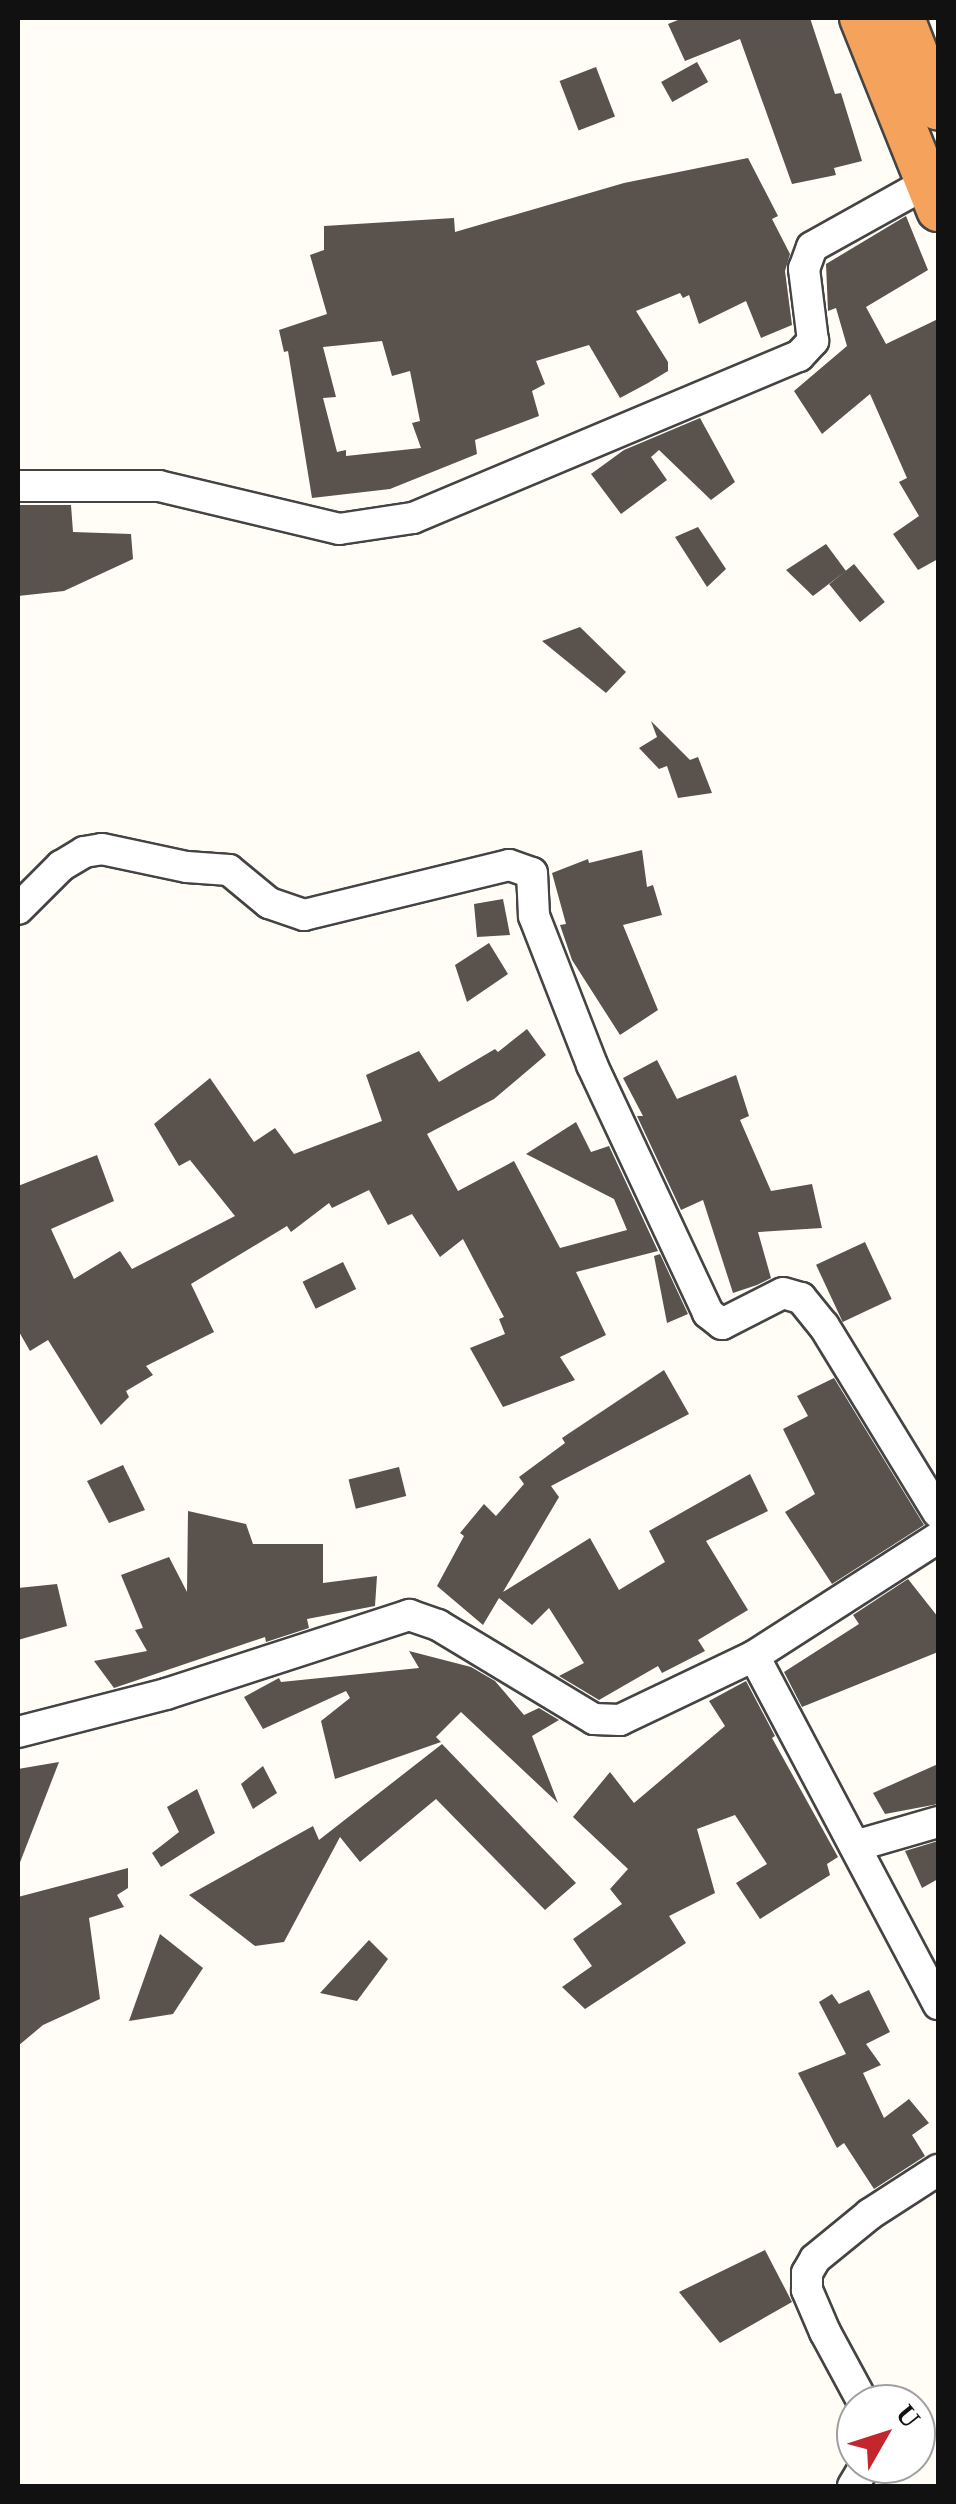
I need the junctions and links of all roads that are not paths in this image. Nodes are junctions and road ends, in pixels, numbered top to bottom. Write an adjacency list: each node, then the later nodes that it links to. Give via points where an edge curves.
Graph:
1 (861, 18): 4 (highway)
2 (902, 18): 3 (highway)
3 (938, 109)
4 (934, 190): 5 (street, via 812,247 804,269 813,342 800,356 413,518 339,529 160,486)
5 (18, 486)
6 (18, 909): 7 (street, via 61,866 102,849 229,870 269,903 304,915 509,865 532,873 534,916 585,1046 708,1314 722,1324 783,1294 801,1298)
7 (938, 1514)
8 (938, 1538): 9 (street)
9 (754, 1656): 10 (street, via 628,1718 603,1721 438,1625 400,1616 166,1694); 12 (street)
10 (18, 1732)
11 (938, 1822): 12 (street)
12 (855, 1846): 13 (street)
13 (938, 2004)
14 (938, 2170): 15 (street, via 870,2214 807,2273 807,2290)
15 (853, 2384)

